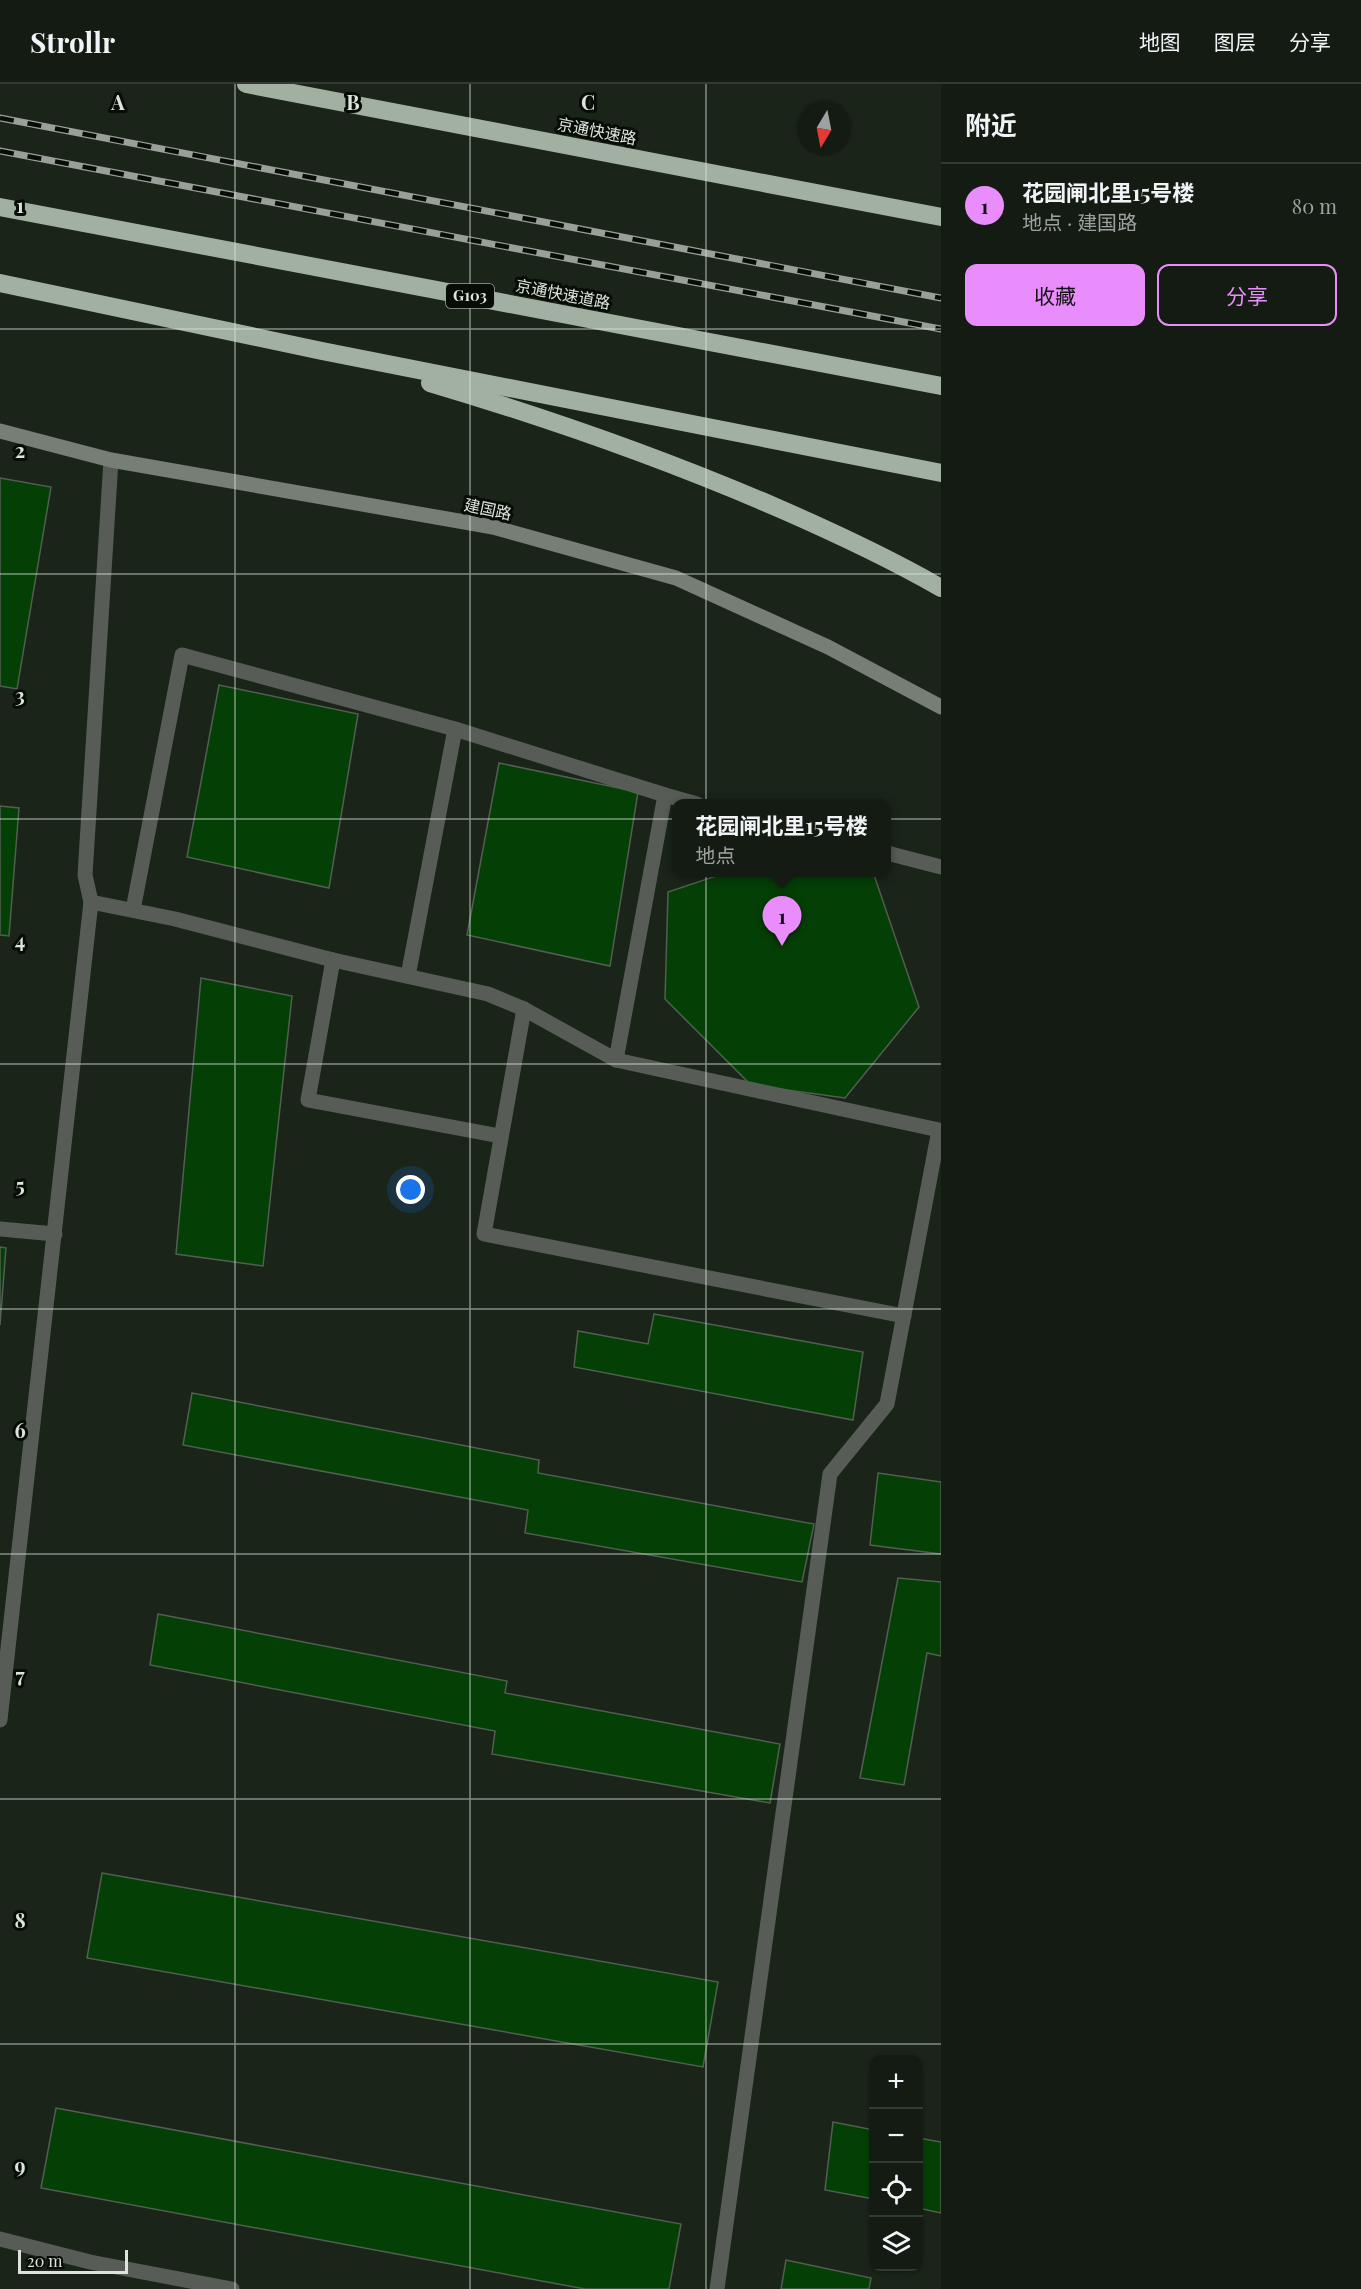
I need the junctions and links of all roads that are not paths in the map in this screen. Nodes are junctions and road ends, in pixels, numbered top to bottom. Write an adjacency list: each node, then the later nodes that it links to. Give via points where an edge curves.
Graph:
1 (246, 84): 3 (highway, 京通快速路)
2 (0, 207): 6 (highway, 京通快速道路 / G103)
3 (941, 217)
4 (0, 283): 5 (highway)
5 (322, 351): 9 (highway); 10 (highway, via 602,438 718,482 833,532)
6 (941, 386)
7 (0, 431): 8 (main road, 建国路)
8 (111, 460): 11 (main road, 建国路, via 493,527 676,578 828,647); 17 (street, via 85,875)
9 (941, 473)
10 (941, 588)
11 (941, 707)
12 (455, 729): 13 (street); 18 (street, via 183,655); 20 (street)
13 (665, 795): 14 (street); 22 (street)
14 (680, 799)
15 (891, 854): 16 (street)
16 (941, 867)
17 (91, 902): 18 (street); 26 (street)
18 (133, 910): 19 (street)
19 (333, 960): 20 (street); 24 (street, via 308,1100)
20 (408, 976): 21 (street, via 488,994)
21 (524, 1009): 22 (street); 24 (street)
22 (616, 1060): 23 (street)
23 (940, 1127): 27 (street)
24 (500, 1136): 27 (street, via 484,1234)
25 (0, 1228): 26 (street)
26 (55, 1234): 28 (street)
27 (904, 1317): 31 (street, via 887,1404 830,1474)
28 (0, 1720)
29 (0, 2239): 30 (street, via 90,2262)
30 (232, 2289)
31 (717, 2289)

